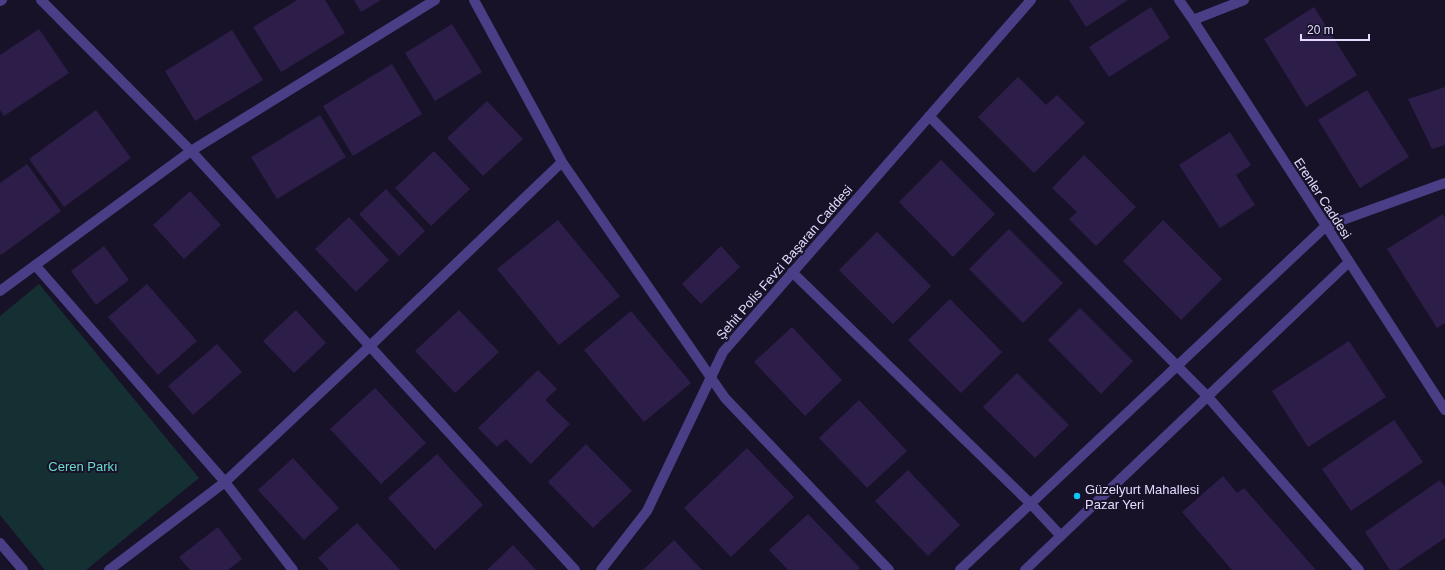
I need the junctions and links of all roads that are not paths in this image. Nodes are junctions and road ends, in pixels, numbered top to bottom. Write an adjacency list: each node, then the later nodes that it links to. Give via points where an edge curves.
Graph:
1 (41, 0): 9 (street)
2 (435, 0): 9 (street)
3 (474, 0): 10 (street)
4 (1031, 0): 8 (street, Şehit Polis Fevzi Başaran Caddesi)
5 (1178, 0): 7 (street, Erenler Caddesi)
6 (1244, 0): 7 (street)
7 (1193, 20): 12 (street, Erenler Caddesi)
8 (929, 116): 15 (street, Şehit Polis Fevzi Başaran Caddesi); 18 (street)
9 (191, 151): 14 (street); 17 (street)
10 (562, 162): 17 (street); 19 (street)
11 (1445, 183): 12 (street)
12 (1326, 226): 13 (street, Erenler Caddesi); 18 (street)
13 (1349, 262): 20 (street); 21 (street, Erenler Caddesi)
14 (35, 265): 16 (street); 22 (street)
15 (792, 272): 19 (street, Şehit Polis Fevzi Başaran Caddesi, via 723,352); 23 (street)
16 (0, 291)
17 (370, 346): 22 (street); 29 (street)
18 (1178, 366): 20 (street); 23 (street)
19 (710, 376): 30 (street, Şehit Polis Fevzi Başaran Caddesi, via 646,511); 31 (street, via 725,398)
20 (1208, 397): 24 (street); 34 (street)
21 (1445, 410)
22 (225, 482): 27 (street); 28 (street)
23 (1031, 504): 24 (street); 32 (street)
24 (1061, 536): 33 (street)
25 (0, 543): 26 (street)
26 (23, 570)
27 (109, 570)
28 (293, 570)
29 (575, 570)
30 (601, 570)
31 (889, 570)
32 (960, 570)
33 (1025, 570)
34 (1359, 570)

